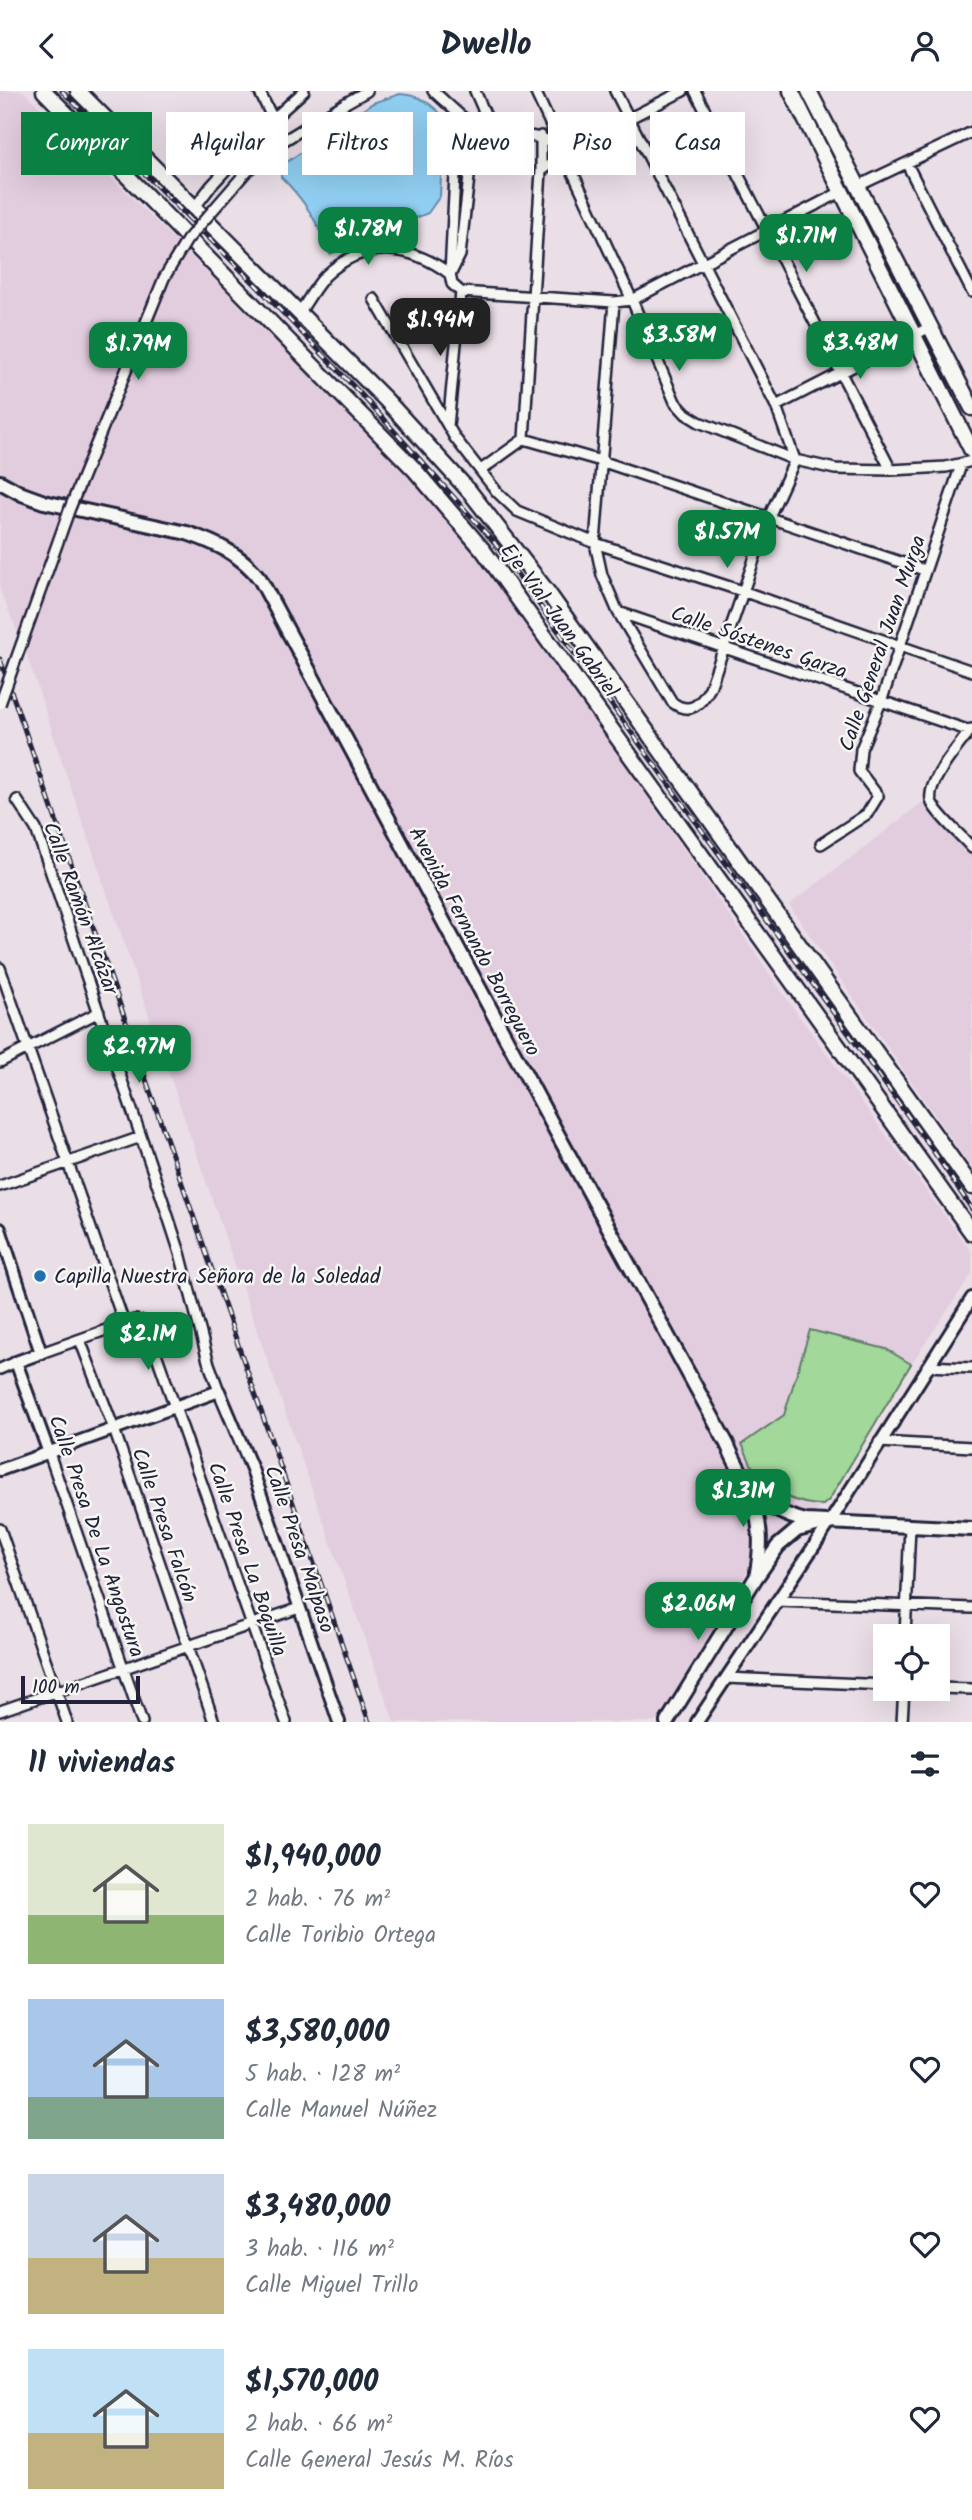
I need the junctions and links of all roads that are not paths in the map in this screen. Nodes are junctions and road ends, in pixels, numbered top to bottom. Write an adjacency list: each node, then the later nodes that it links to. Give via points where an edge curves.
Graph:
1 (35, 91): 16 (main road)
2 (44, 91): 17 (main road, Eje Vial Juan Gabriel)
3 (78, 91): 18 (main road, Eje Vial Juan Gabriel)
4 (90, 91): 19 (main road)
5 (259, 91): 20 (street)
6 (304, 91): 21 (street)
7 (367, 91): 79 (street, bridge, via 261,158 174,258 70,508)
8 (433, 91): 22 (street)
9 (475, 91): 23 (street)
10 (535, 91): 26 (street)
11 (615, 91): 24 (street)
12 (683, 91): 25 (street)
13 (695, 91): 45 (street)
14 (791, 91): 43 (main road)
15 (809, 91): 42 (main road)
16 (57, 112)
17 (65, 112)
18 (100, 112)
19 (110, 112)
20 (270, 112)
21 (281, 112)
22 (455, 112)
23 (484, 112)
24 (626, 112)
25 (636, 114)
26 (548, 118)
27 (636, 132): 46 (street)
28 (969, 134): 32 (street); 35 (street)
29 (534, 135): 30 (street)
30 (541, 136): 31 (street); 36 (street)
31 (548, 140)
32 (972, 146)
33 (152, 163): 44 (main road, Eje Vial Juan Gabriel)
34 (548, 163): 36 (street)
35 (907, 164): 42 (street); 49 (street)
36 (541, 171): 50 (street)
37 (128, 175): 93 (main road, Eje Vial Juan Gabriel, via 414,469 483,550)
38 (221, 175): 44 (street)
39 (455, 175): 47 (street)
40 (469, 175): 47 (street, via 460,255)
41 (574, 175): 52 (street)
42 (858, 186): 55 (main road)
43 (841, 192): 45 (street); 56 (main road)
44 (195, 207): 54 (main road, Eje Vial Juan Gabriel)
45 (768, 231): 46 (street); 57 (street)
46 (704, 263): 52 (street); 58 (street)
47 (450, 274): 48 (street, via 452,284); 54 (street, via 417,255 374,250 357,255 326,276)
48 (461, 292): 50 (street); 60 (street)
49 (972, 292)
50 (532, 297): 53 (street); 61 (street)
51 (374, 299): 60 (street)
52 (632, 300): 53 (street); 63 (street, via 675,402 686,414)
53 (614, 302): 64 (street)
54 (300, 312): 91 (main road, Eje Vial Juan Gabriel, via 440,458 506,536)
55 (930, 327): 56 (street); 59 (main road)
56 (913, 336): 57 (street); 62 (main road)
57 (840, 374): 58 (street); 68 (street)
58 (776, 406): 63 (street)
59 (972, 408)
60 (448, 426): 67 (street)
61 (523, 439): 64 (street); 67 (street)
62 (972, 451)
63 (795, 460): 68 (street, via 835,469); 70 (street)
64 (601, 461): 70 (street); 71 (street)
65 (972, 461): 66 (street)
66 (961, 465): 68 (street); 72 (street, Calle General Juan Murga)
67 (481, 470): 71 (street, via 517,511)
68 (891, 470)
69 (0, 482): 109 (main road, Avenida Fernando Borreguero, via 44,502 209,541 232,552 260,579)
70 (768, 519): 72 (street); 73 (street)
71 (595, 543): 73 (street); 74 (street)
72 (924, 570): 75 (street, Calle General Juan Murga)
73 (742, 591): 75 (street); 76 (street)
74 (618, 613): 76 (street, Calle Sóstenes Garza); 76 (street, via 672,702 683,709 705,697)
75 (900, 646): 77 (street); 78 (street, Calle General Juan Murga)
76 (724, 648): 78 (street, Calle Sóstenes Garza)
77 (972, 671)
78 (881, 702): 80 (street, Calle Sóstenes Garza); 82 (street, Calle General Juan Murga, via 859,761 859,771 878,796 867,814)
79 (0, 704)
80 (971, 729): 83 (street, via 930,793 933,806)
81 (17, 800): 85 (street, Calle Ramón Alcázar, via 36,829)
82 (821, 844)
83 (972, 848)
84 (0, 968): 86 (street)
85 (99, 1012): 86 (street); 88 (street, Calle Ramón Alcázar)
86 (28, 1048): 87 (street); 89 (street)
87 (0, 1062)
88 (141, 1137): 89 (street); 102 (street, Calle Ramón Alcázar)
89 (67, 1163): 90 (street); 95 (street)
90 (0, 1186)
91 (972, 1187)
92 (0, 1229): 97 (street)
93 (972, 1233)
94 (972, 1298): 99 (street)
95 (124, 1323): 96 (street); 103 (street, Calle Presa La Boquilla, via 138,1319 147,1325)
96 (80, 1340): 97 (street); 104 (street, Calle Presa Falcón)
97 (41, 1353): 98 (street)
98 (16, 1363): 101 (street); 107 (street, Calle Presa De La Angostura)
99 (927, 1366): 100 (street); 105 (street)
100 (972, 1368)
101 (0, 1369)
102 (219, 1391): 103 (street); 117 (street, Calle Presa Malpaso, via 252,1469)
103 (176, 1406): 104 (street); 120 (street, Calle Presa La Boquilla)
104 (114, 1429): 107 (street); 121 (street, Calle Presa Falcón)
105 (879, 1442): 106 (street); 110 (street)
106 (972, 1447)
107 (48, 1453): 108 (street); 122 (street, Calle Presa De La Angostura)
108 (0, 1470)
109 (743, 1478): 110 (main road, Avenida Fernando Borreguero, via 776,1511); 114 (main road, via 760,1522)
110 (830, 1523): 111 (main road); 114 (main road, via 806,1526 788,1537); 115 (street)
111 (910, 1526): 113 (main road); 116 (street)
112 (0, 1529): 127 (street)
113 (972, 1529)
114 (755, 1579): 135 (main road)
115 (776, 1601): 116 (street); 123 (street)
116 (906, 1605): 118 (street); 119 (street)
117 (299, 1608): 120 (street); 134 (street, Calle Presa Malpaso)
118 (972, 1608)
119 (905, 1624)
120 (251, 1625): 121 (street); 133 (street, Calle Presa La Boquilla)
121 (189, 1646): 122 (street); 132 (street, Calle Presa Falcón)
122 (123, 1669): 127 (street); 131 (street, Calle Presa De La Angostura)
123 (726, 1678): 124 (street); 136 (street)
124 (873, 1684)
125 (950, 1688): 126 (street)
126 (972, 1689)
127 (57, 1692): 129 (street); 130 (street)
128 (903, 1701): 137 (street)
129 (0, 1711)
130 (67, 1722)
131 (142, 1722)
132 (214, 1722)
133 (286, 1722)
134 (339, 1722)
135 (667, 1722)
136 (697, 1722)
137 (902, 1722)

